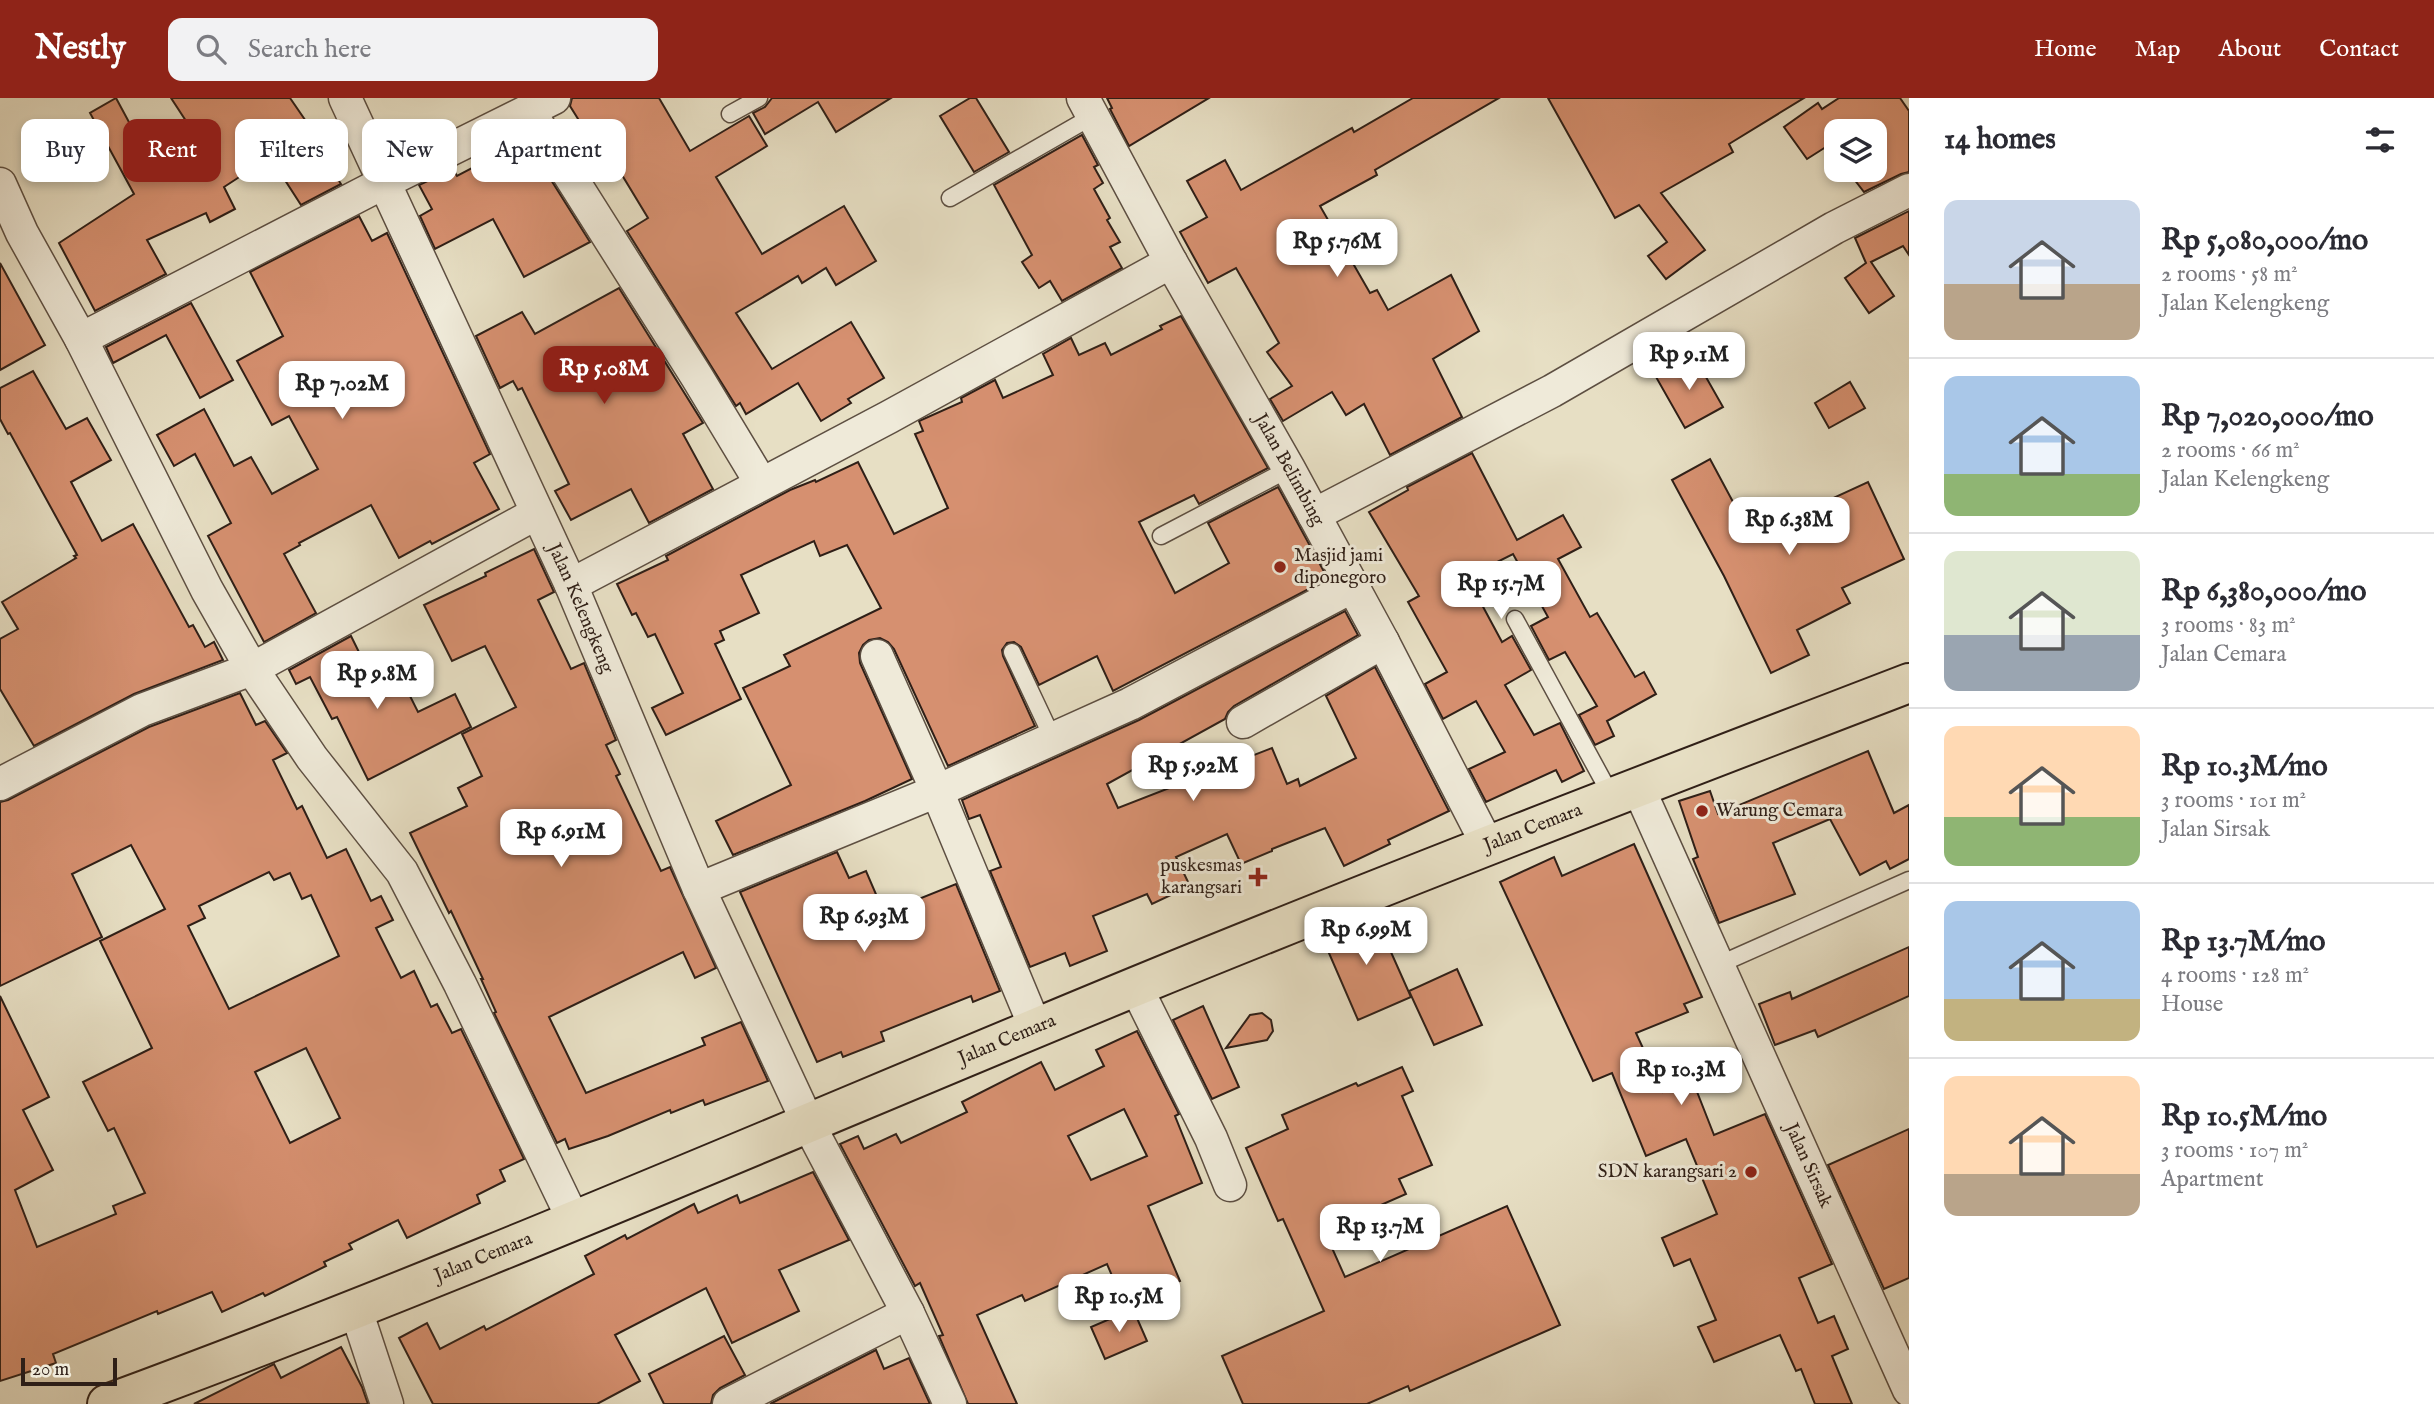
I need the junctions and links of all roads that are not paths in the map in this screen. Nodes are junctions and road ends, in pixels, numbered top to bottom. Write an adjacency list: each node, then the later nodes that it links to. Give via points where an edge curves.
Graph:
1 (345, 98): 6 (street, Jalan Kelengkeng)
2 (759, 98): 5 (lane)
3 (535, 102): 7 (street); 16 (street)
4 (1088, 107): 11 (lane); 13 (street, Jalan Belimbing)
5 (730, 114)
6 (362, 134)
7 (457, 144)
8 (385, 182): 14 (street); 17 (street, Jalan Kelengkeng)
9 (0, 184): 12 (street)
10 (1909, 190): 18 (street, via 1823,234 1552,391)
11 (950, 198)
12 (11, 238): 14 (street)
13 (1171, 262): 15 (street, Jalan Belimbing); 16 (street, via 889,418)
14 (81, 339): 26 (street, via 207,590)
15 (1289, 469): 18 (street, Jalan Belimbing); 19 (lane)
16 (761, 483): 20 (street)
17 (537, 513): 20 (street, Jalan Kelengkeng); 26 (street)
18 (1314, 515): 21 (street, Jalan Belimbing)
19 (1161, 536)
20 (571, 585): 35 (street, Jalan Kelengkeng)
21 (1353, 586): 23 (street, Jalan Belimbing); 29 (street, via 1130,704)
22 (1515, 619): 32 (lane)
23 (1383, 642): 28 (street); 33 (street, Jalan Belimbing)
24 (1012, 652): 29 (lane)
25 (877, 656): 31 (street)
26 (252, 669): 30 (street, via 142,710); 41 (street, via 312,758 401,872)
27 (1909, 683): 32 (main road, Jalan Cemara)
28 (1243, 722)
29 (1053, 739): 31 (street)
30 (0, 784)
31 (937, 792): 35 (street); 38 (street)
32 (1625, 792): 33 (main road, Jalan Cemara); 36 (street, Jalan Sirsak)
33 (1488, 846): 37 (main road, Jalan Cemara)
34 (1909, 880): 36 (lane)
35 (699, 889): 39 (street, Jalan Kelengkeng)
36 (1717, 965): 44 (street, Jalan Sirsak)
37 (1136, 986): 38 (main road, Jalan Cemara); 40 (street)
38 (1036, 1030): 39 (main road, Jalan Cemara)
39 (808, 1123): 41 (main road, Jalan Cemara); 43 (street, Jalan Kelengkeng)
40 (1230, 1185)
41 (574, 1221): 42 (main road, Jalan Cemara)
42 (356, 1310): 45 (main road, Jalan Cemara); 46 (street)
43 (908, 1313): 47 (street); 48 (street, Jalan Kelengkeng)
44 (1907, 1379)
45 (107, 1404)
46 (387, 1404)
47 (729, 1404)
48 (950, 1404)

